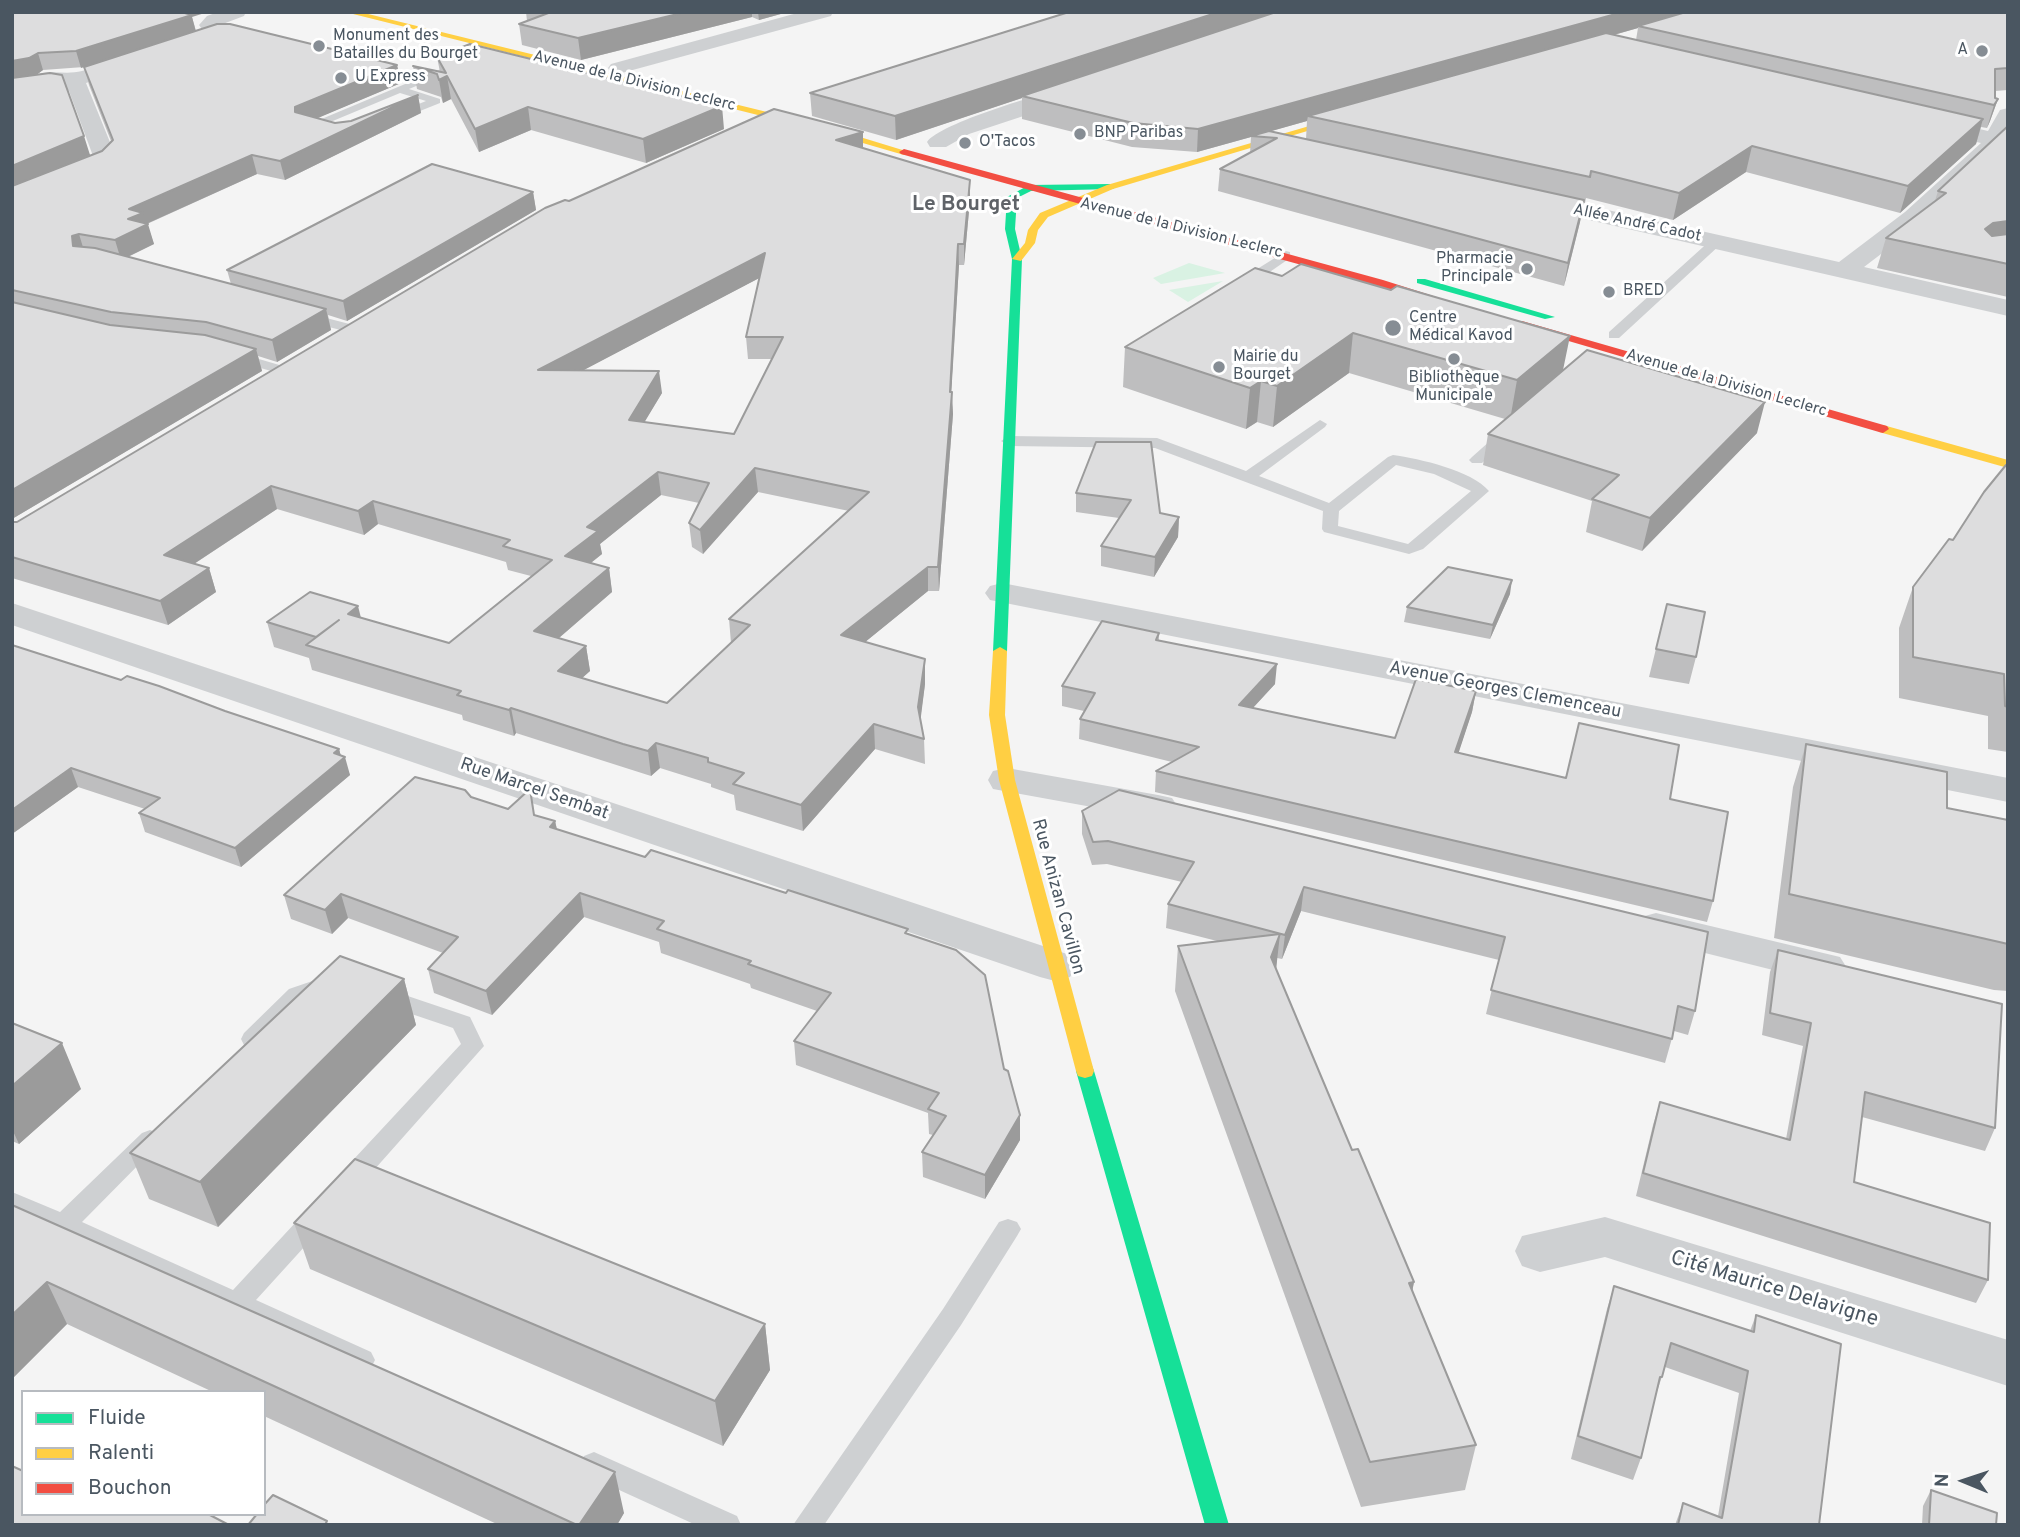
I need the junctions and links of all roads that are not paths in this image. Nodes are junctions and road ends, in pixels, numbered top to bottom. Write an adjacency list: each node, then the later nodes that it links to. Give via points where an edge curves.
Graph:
1 (237, 12): 11 (street, via 209,25 218,36)
2 (349, 12): 5 (main road, Avenue de la Division Leclerc)
3 (401, 12): 8 (main road, Avenue de la Division Leclerc)
4 (824, 12): 8 (street)
5 (501, 49): 6 (lane); 18 (main road, Avenue de la Division Leclerc)
6 (481, 56)
7 (449, 68): 12 (lane)
8 (618, 68): 21 (main road, Avenue de la Division Leclerc)
9 (12, 69): 11 (street)
10 (404, 78): 12 (lane)
11 (59, 81): 14 (street); 34 (street, via 78,87 105,157)
12 (418, 81): 15 (lane)
13 (1090, 86): 24 (street)
14 (12, 88)
15 (398, 89): 19 (lane, via 436,101); 22 (lane, via 306,128)
16 (1374, 111): 26 (main road)
17 (2008, 115): 25 (street)
18 (774, 117): 23 (street); 31 (main road, Avenue de la Division Leclerc)
19 (387, 121)
20 (1914, 121): 25 (street)
21 (897, 133)
22 (329, 134)
23 (736, 135)
24 (931, 141): 27 (main road)
25 (2001, 141): 40 (street)
26 (1266, 142): 28 (street); 30 (main road)
27 (964, 149)
28 (1314, 152)
29 (1043, 170): 30 (main road, Avenue de la Division Leclerc)
30 (1110, 187): 31 (main road); 32 (main road, Avenue de la Division Leclerc); 35 (main road, Rue Anizan Cavillon)
31 (1029, 188): 35 (main road, Avenue de la Division Leclerc); 39 (main road, Rue Anizan Cavillon, via 1012,197 1010,204 1010,244)
32 (1133, 195)
33 (1516, 197): 37 (street, Allée André Cadot)
34 (12, 200)
35 (1076, 202): 38 (main road, Avenue de la Division Leclerc); 39 (main road, Rue Anizan Cavillon, via 1044,215)
36 (1208, 218): 45 (main road, Avenue de la Division Leclerc)
37 (1717, 241): 40 (street, Allée André Cadot); 45 (lane)
38 (1286, 255): 41 (lane); 45 (main road, Avenue de la Division Leclerc)
39 (1017, 260): 53 (main road, Rue Anizan Cavillon)
40 (1843, 271): 42 (street, Allée André Cadot)
41 (1233, 291)
42 (2008, 308)
43 (298, 315): 44 (lane)
44 (368, 324): 48 (street)
45 (1609, 342): 46 (main road, Avenue de la Division Leclerc); 49 (lane); 55 (main road, Avenue de la Division Leclerc, via 1765,398)
46 (1662, 347)
47 (225, 353): 48 (lane)
48 (307, 360): 50 (street)
49 (1587, 363)
50 (264, 386)
51 (1320, 424): 56 (lane)
52 (1517, 425): 54 (lane)
53 (1009, 441): 56 (lane, via 1157,443); 58 (main road, Rue Anizan Cavillon)
54 (1477, 460)
55 (2008, 464)
56 (1250, 476): 57 (lane)
57 (1331, 509): 57 (lane, via 1330,529 1409,549 1481,491 1405,460 1392,460)
58 (1002, 593): 60 (main road, Rue Anizan Cavillon, via 997,715); 61 (street, Avenue Georges Clemenceau)
59 (12, 613): 64 (street, Rue Marcel Sembat)
60 (1007, 780): 62 (street); 64 (main road, Rue Anizan Cavillon)
61 (2008, 790)
62 (1199, 817)
63 (1617, 918): 65 (street)
64 (1055, 966): 80 (main road, Rue Anizan Cavillon)
65 (1860, 976)
66 (348, 986): 68 (lane, via 327,984 297,995)
67 (372, 991): 74 (lane, via 462,1023 473,1046)
68 (239, 1052)
69 (170, 1119): 71 (lane)
70 (12, 1202): 71 (lane)
71 (63, 1225): 74 (lane)
72 (1009, 1230): 79 (lane)
73 (1539, 1251): 75 (street, Cité Maurice Delavigne, via 1605,1237)
74 (237, 1303): 76 (lane)
75 (2008, 1363)
76 (390, 1372)
77 (568, 1453): 78 (lane)
78 (727, 1525)
79 (807, 1525)
80 (1217, 1525)

